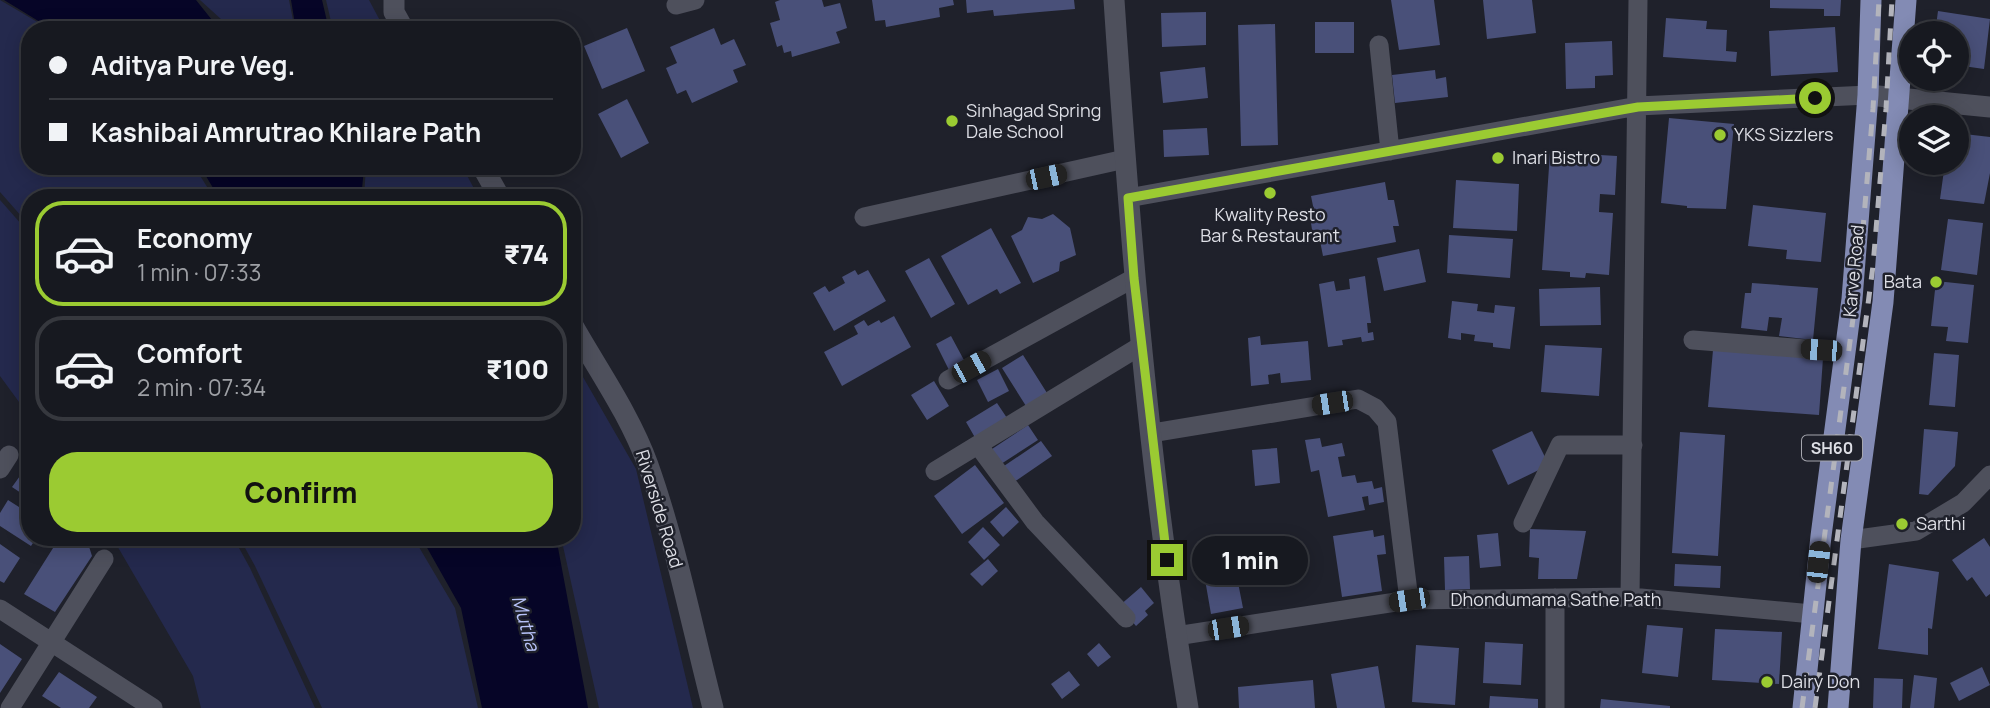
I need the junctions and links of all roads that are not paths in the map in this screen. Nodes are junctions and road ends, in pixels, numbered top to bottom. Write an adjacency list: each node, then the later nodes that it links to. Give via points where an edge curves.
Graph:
1 (394, 0): 6 (street)
2 (1114, 0): 13 (street)
3 (1638, 0): 10 (street)
4 (1871, 0): 8 (main road, Karve Road / SH60)
5 (1906, 0): 9 (main road, Karve Road / SH60)
6 (399, 21)
7 (1379, 46): 12 (street)
8 (1868, 95): 9 (street); 10 (street); 20 (main road, Karve Road / SH60)
9 (1899, 97): 11 (street); 28 (main road, Karve Road / SH60, via 1883,302)
10 (1638, 107): 12 (street); 24 (street)
11 (1990, 107)
12 (1390, 151): 14 (street)
13 (1125, 159): 14 (street); 15 (street)
14 (1128, 198): 16 (street)
15 (863, 217)
16 (1134, 278): 19 (street); 21 (street)
17 (581, 340): 40 (street, Riverside Road, via 648,465)
18 (1693, 340): 20 (street)
19 (1142, 345): 22 (street); 23 (street)
20 (1845, 352): 34 (main road, Karve Road / SH60)
21 (948, 380)
22 (1152, 433): 32 (street, via 1358,399 1367,402 1387,422); 36 (street)
23 (978, 444): 25 (street); 35 (street, via 1035,522)
24 (1633, 445): 27 (street, via 1560,445); 30 (street)
25 (935, 471)
26 (1990, 475): 28 (street, via 1963,503 1916,531)
27 (1523, 523)
28 (1852, 540): 44 (main road, Karve Road / SH60)
29 (104, 559): 37 (street)
30 (1630, 597): 31 (street, Dhondumama Sathe Path); 34 (street, Dhondumama Sathe Path)
31 (1555, 598): 32 (street, Dhondumama Sathe Path); 42 (street)
32 (1409, 600): 36 (street, Dhondumama Sathe Path)
33 (0, 609): 37 (street)
34 (1812, 614): 43 (main road, Karve Road / SH60)
35 (1126, 618)
36 (1176, 636): 41 (street)
37 (51, 642): 38 (street); 39 (street)
38 (10, 708)
39 (153, 708)
40 (713, 708)
41 (1188, 708)
42 (1555, 708)
43 (1802, 708)
44 (1838, 708)

